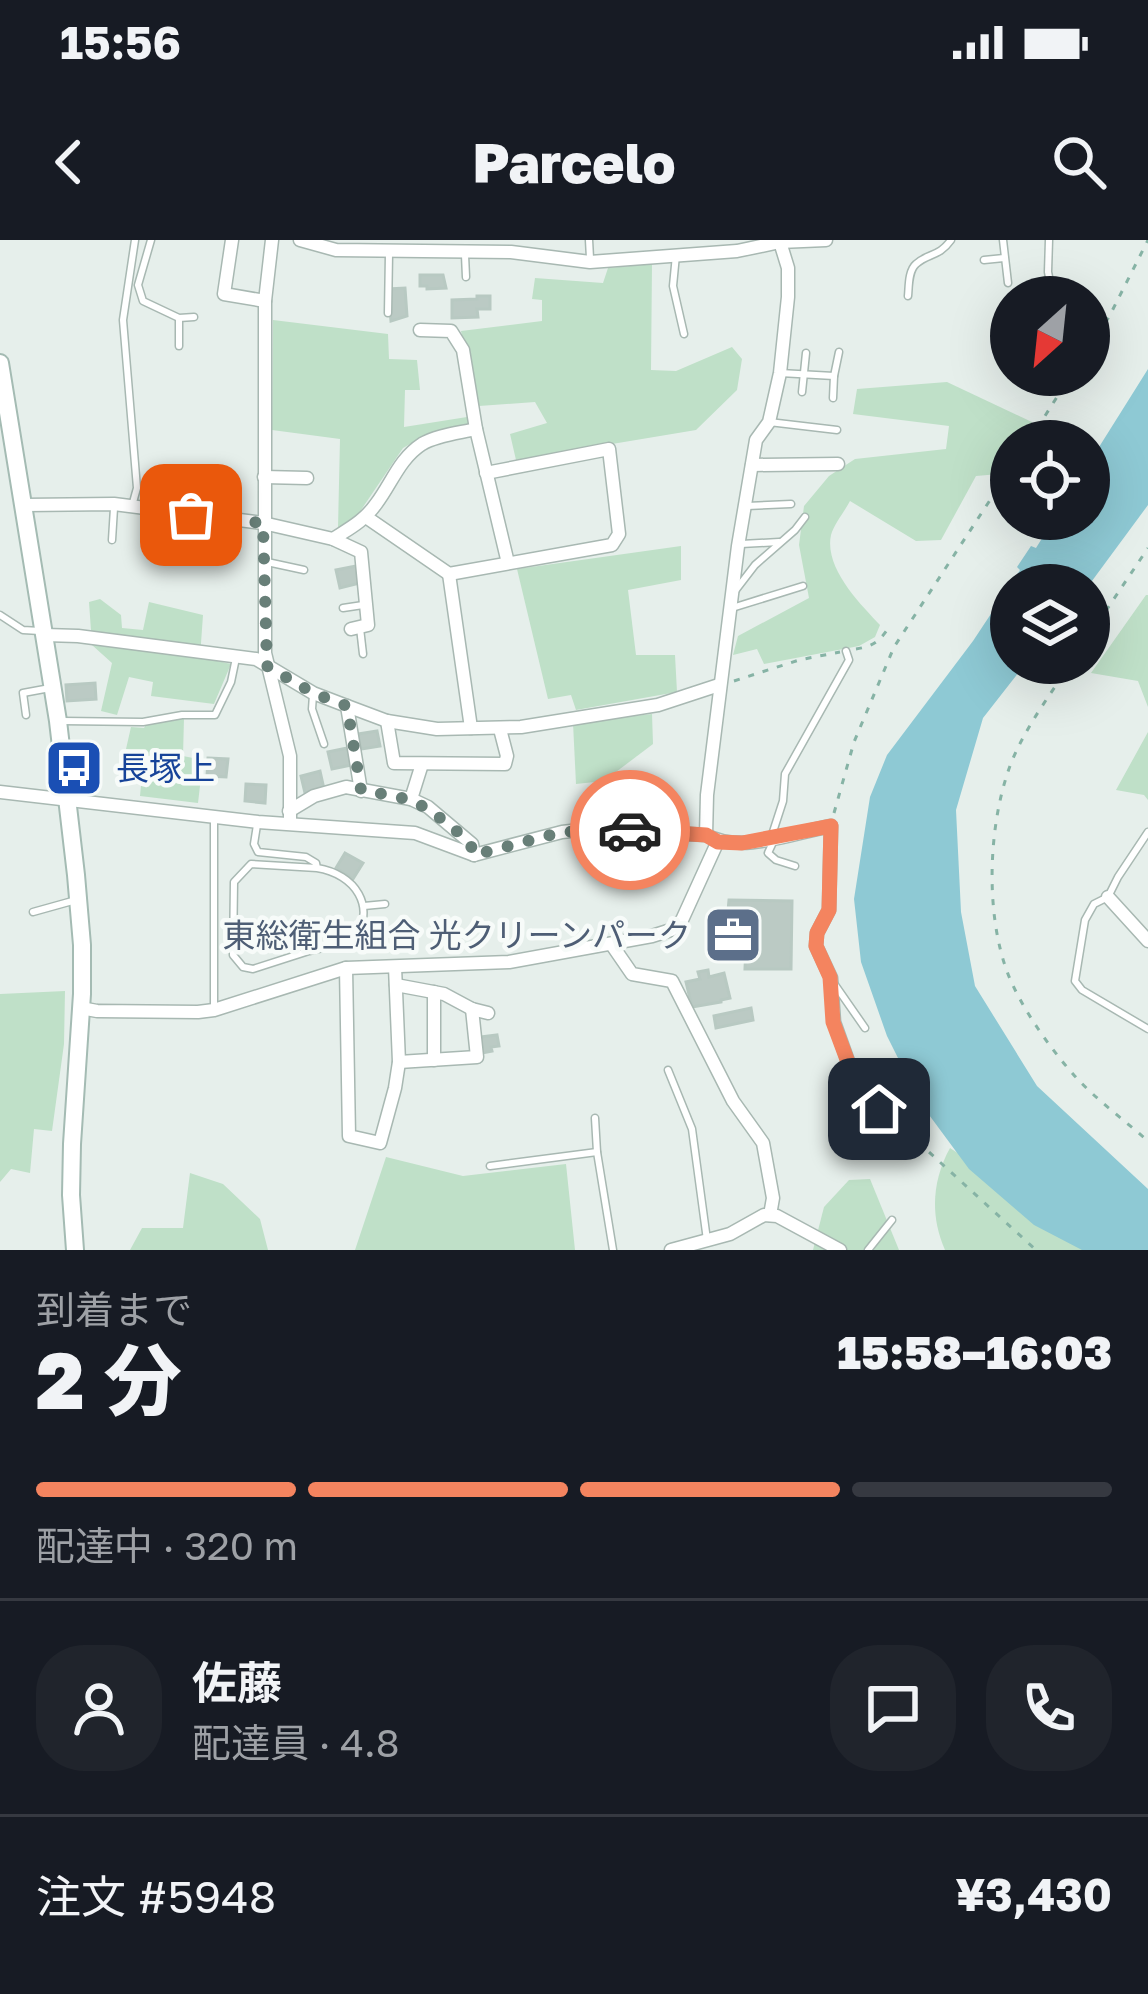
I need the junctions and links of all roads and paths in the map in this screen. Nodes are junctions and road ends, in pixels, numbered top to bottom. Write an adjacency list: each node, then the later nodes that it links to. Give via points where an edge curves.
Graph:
1 (135, 240): 53 (lane, via 123,320)
2 (152, 240): 28 (lane, via 138,285 143,301)
3 (232, 240): 24 (street, via 224,294)
4 (272, 240): 24 (street)
5 (301, 240): 14 (street)
6 (589, 240): 19 (lane)
7 (826, 240): 12 (street)
8 (951, 240): 23 (lane, via 915,265)
9 (1003, 240): 17 (lane)
10 (1048, 240): 21 (lane)
11 (1148, 240): 26 (path)
12 (780, 241): 16 (street); 35 (street, via 788,298)
13 (511, 246): 15 (street); 19 (street)
14 (389, 250): 15 (street); 25 (lane)
15 (464, 251): 22 (lane)
16 (676, 254): 19 (street); 30 (lane)
17 (1005, 257): 18 (lane); 20 (lane)
18 (984, 260)
19 (590, 262)
20 (1007, 276)
21 (1049, 276)
22 (466, 277)
23 (908, 296)
24 (266, 301): 47 (street)
25 (388, 313)
26 (1110, 315)
27 (194, 317): 28 (lane)
28 (179, 318): 31 (lane)
29 (420, 330): 41 (street, via 443,329 458,340)
30 (684, 334)
31 (179, 346)
32 (839, 352): 37 (lane)
33 (806, 353): 36 (lane)
34 (0, 363): 43 (main road)
35 (780, 373): 36 (lane); 40 (street)
36 (803, 373): 37 (lane); 38 (lane)
37 (834, 376): 39 (lane)
38 (802, 392)
39 (833, 398)
40 (769, 422): 42 (lane); 45 (street)
41 (476, 429): 46 (street); 55 (street, via 415,449)
42 (837, 430)
43 (7, 457): 52 (main road)
44 (838, 464): 45 (street)
45 (752, 465): 54 (street)
46 (486, 473): 64 (street); 64 (street, via 609,449 616,541)
47 (263, 477): 48 (street); 57 (street)
48 (307, 478)
49 (990, 500): 99 (path, via 894,647 854,742)
50 (115, 504): 52 (street); 53 (street); 59 (lane)
51 (791, 504): 54 (lane)
52 (25, 505): 75 (main road)
53 (132, 506): 57 (street)
54 (745, 506): 61 (street)
55 (366, 517): 58 (street); 66 (street)
56 (805, 517): 60 (lane)
57 (263, 523): 58 (street); 63 (street)
58 (333, 539): 69 (street, via 361,552)
59 (112, 540)
60 (779, 542): 61 (lane); 68 (lane)
61 (738, 545): 68 (street)
62 (1148, 548): 70 (path)
63 (264, 561): 65 (lane); 79 (street)
64 (508, 563): 66 (street)
65 (304, 570)
66 (449, 574): 88 (street)
67 (803, 586): 68 (lane)
68 (732, 601): 81 (street)
69 (366, 605): 71 (lane); 74 (street, via 368,625)
70 (1110, 605)
71 (343, 608)
72 (0, 615): 75 (lane)
73 (890, 624): 76 (path, via 880,641)
74 (355, 628): 77 (lane)
75 (44, 633): 78 (street); 82 (main road)
76 (846, 651): 81 (path); 101 (lane, via 849,660 785,775)
77 (362, 655)
78 (236, 658): 79 (street); 86 (lane, via 215,715)
79 (267, 666): 83 (street); 97 (street, via 290,756)
80 (1057, 684): 130 (path, via 1010,766 997,826 994,919 1008,975 1043,1036)
81 (719, 686): 89 (street, via 658,705); 102 (street, via 706,795)
82 (53, 688): 85 (lane, via 23,693); 86 (main road)
83 (313, 693): 84 (street); 90 (lane)
84 (347, 706): 87 (street); 92 (street)
85 (26, 715)
86 (58, 721): 94 (main road)
87 (388, 722): 88 (street); 91 (street, via 394,763)
88 (471, 728): 89 (street)
89 (500, 729): 91 (street, via 505,764)
90 (324, 744)
91 (422, 764): 95 (street)
92 (361, 790): 95 (street); 97 (street, via 335,789)
93 (0, 792): 94 (street)
94 (66, 798): 96 (street); 107 (main road)
95 (411, 800): 103 (street, via 472,844)
96 (214, 815): 98 (street); 120 (lane)
97 (290, 817): 98 (street); 103 (street, via 415,833)
98 (258, 822): 105 (lane, via 258,852 306,856)
99 (831, 826): 101 (street); 115 (street, via 829,910 816,946)
100 (1148, 832): 106 (lane)
101 (773, 837): 102 (street); 104 (lane, via 769,853)
102 (712, 838): 103 (street, via 589,830); 112 (street, via 682,920 671,931)
103 (474, 855)
104 (795, 866)
105 (317, 868): 109 (lane, via 359,890); 109 (lane, via 251,864 238,874 233,956 243,968 353,941)
106 (1108, 897): 111 (street); 123 (lane, via 1085,920 1075,981)
107 (78, 900): 110 (lane); 118 (main road)
108 (385, 904): 109 (lane)
109 (364, 906)
110 (33, 912)
111 (1148, 941)
112 (612, 945): 113 (street, via 492,964); 133 (street, via 632,974 672,981 763,1144)
113 (395, 967): 114 (street); 116 (street)
114 (346, 968): 120 (street); 125 (street, via 349,1136 380,1143)
115 (830, 977): 122 (lane); 129 (street, via 833,1022 858,1089)
116 (396, 985): 117 (street); 125 (street)
117 (434, 992): 119 (street); 124 (street)
118 (81, 1008): 120 (street); 136 (main road, via 71,1144)
119 (472, 1009): 121 (street); 124 (street, via 477,1057)
120 (214, 1010)
121 (488, 1013)
122 (865, 1028)
123 (1148, 1029)
124 (434, 1060): 125 (street)
125 (399, 1062)
126 (668, 1070): 135 (lane, via 692,1130)
127 (890, 1085): 129 (lane)
128 (595, 1118): 131 (lane)
129 (909, 1134): 141 (path)
130 (1148, 1141)
131 (597, 1152): 132 (lane); 137 (lane)
132 (490, 1166)
133 (770, 1215): 135 (street); 139 (street)
134 (892, 1220): 140 (lane)
135 (707, 1240): 138 (street)
136 (75, 1250)
137 (613, 1250)
138 (671, 1250)
139 (840, 1250)
140 (868, 1250)
141 (1036, 1250)

